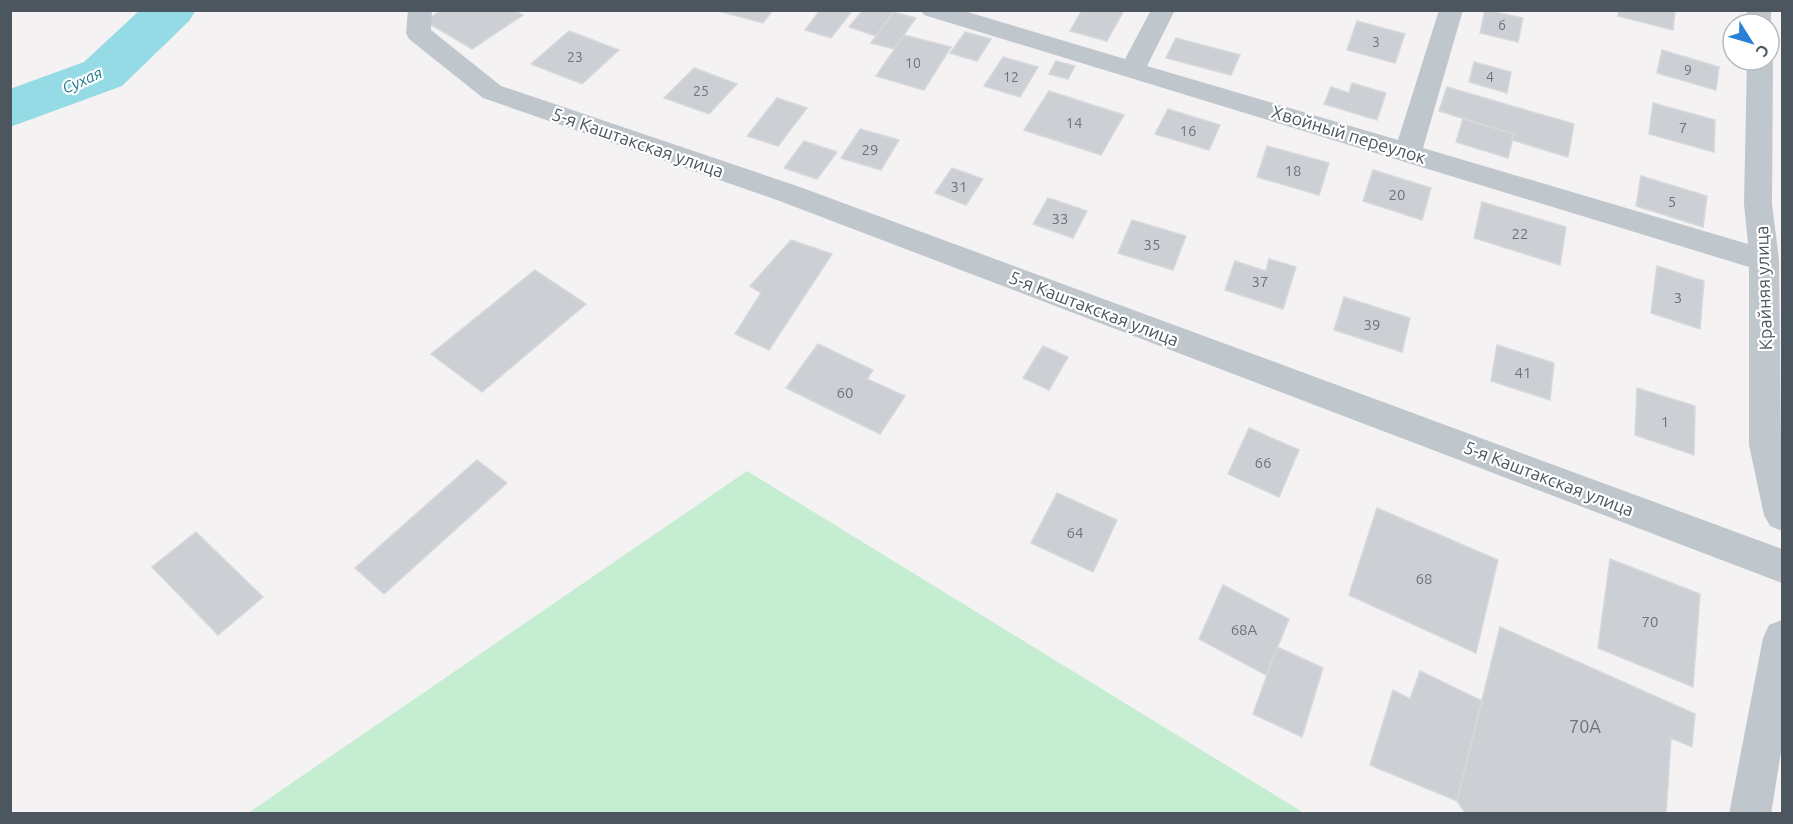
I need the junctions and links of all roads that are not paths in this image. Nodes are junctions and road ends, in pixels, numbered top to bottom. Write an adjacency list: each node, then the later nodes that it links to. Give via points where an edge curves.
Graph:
1 (933, 10): 5 (street, Хвойный переулок)
2 (1163, 10): 5 (street)
3 (1451, 10): 8 (street)
4 (419, 22): 12 (street, 5-я Каштакская улица, via 492,92 787,193)
5 (1133, 69): 8 (street, Хвойный переулок)
6 (1763, 72): 7 (street, Крайняя улица)
7 (1772, 109): 9 (street, Крайняя улица)
8 (1408, 152): 10 (street, Хвойный переулок)
9 (1770, 209): 10 (street, Крайняя улица)
10 (1764, 260): 11 (street, Крайняя улица, via 1766,445)
11 (1782, 515)
12 (1782, 566)
13 (1782, 638): 14 (street)
14 (1750, 813)

